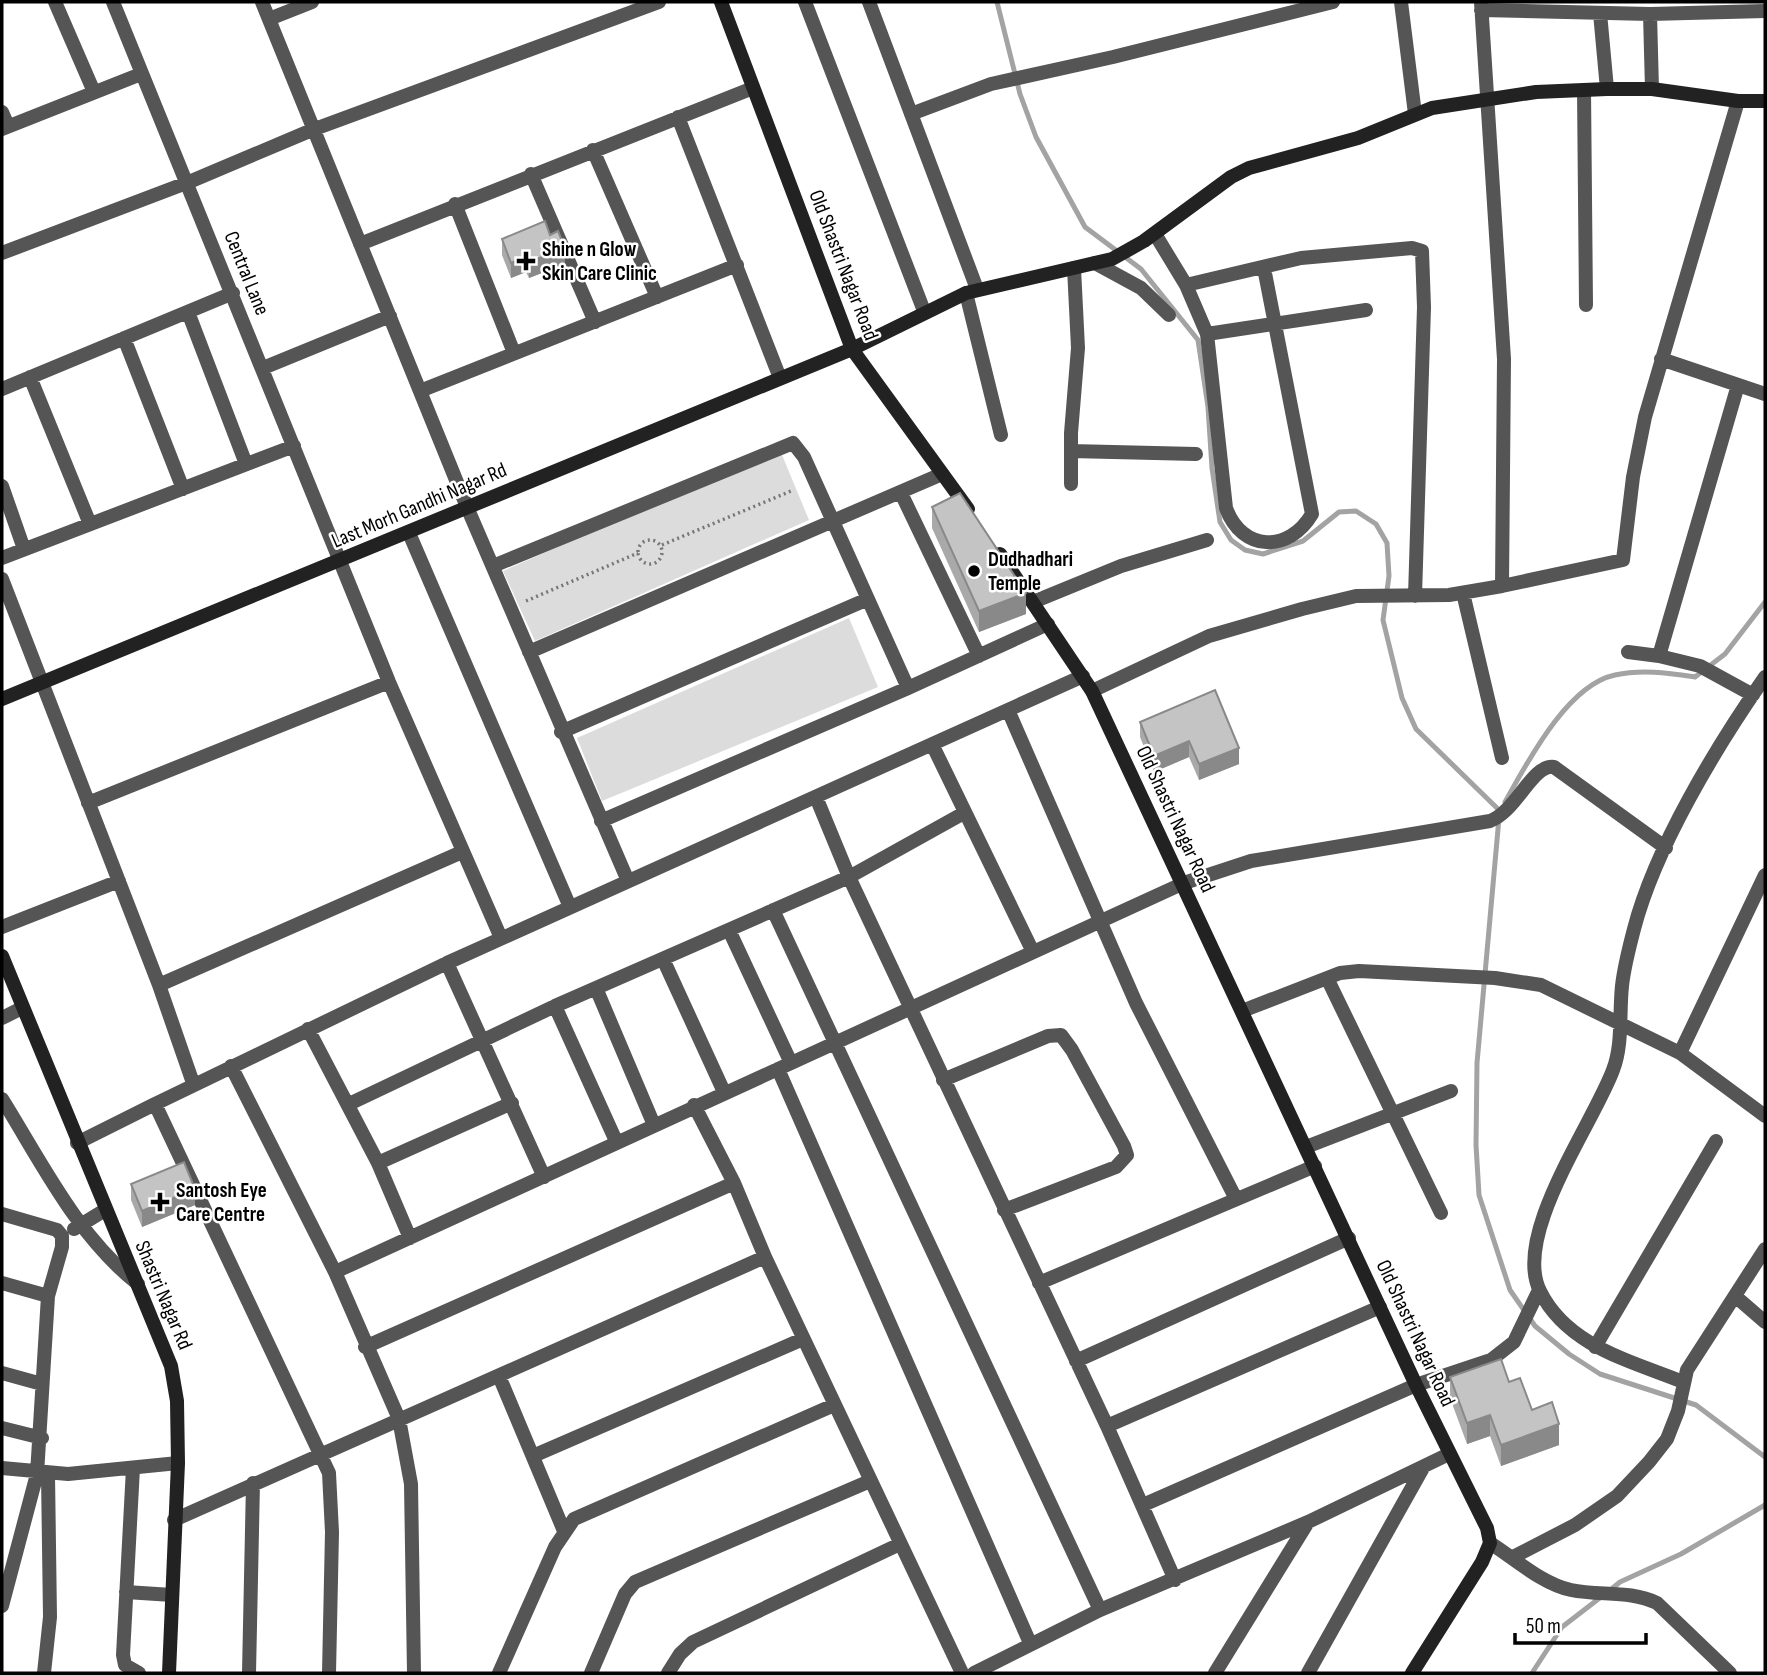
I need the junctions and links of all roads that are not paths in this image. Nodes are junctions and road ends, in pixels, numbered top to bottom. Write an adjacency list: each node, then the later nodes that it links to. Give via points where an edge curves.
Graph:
1 (55, 2): 21 (street)
2 (113, 2): 16 (street, Central Lane)
3 (262, 2): 15 (street)
4 (312, 2): 15 (street)
5 (659, 2): 30 (street)
6 (721, 2): 17 (street, Old Shastri Nagar Road)
7 (805, 2): 48 (street)
8 (869, 2): 26 (street)
9 (1333, 2): 26 (street, via 1007,80)
10 (1401, 2): 27 (street)
11 (1481, 6): 13 (street); 22 (street)
12 (1765, 11): 14 (street)
13 (1600, 13): 14 (street); 18 (street)
14 (1650, 14): 19 (street)
15 (269, 19): 30 (street)
16 (141, 74): 21 (street); 33 (street, Central Lane)
17 (753, 88): 28 (street); 56 (street, Old Shastri Nagar Road)
18 (1607, 89): 19 (street, Last Morh Gandhi Nagar Rd); 20 (street, Last Morh Gandhi Nagar Rd)
19 (1652, 89): 23 (street, Last Morh Gandhi Nagar Rd)
20 (1584, 90): 22 (street, Last Morh Gandhi Nagar Rd); 46 (street)
21 (94, 92): 29 (street)
22 (1487, 99): 27 (street, Last Morh Gandhi Nagar Rd, via 1450,103); 88 (street, via 1504,359)
23 (1738, 101): 24 (street, Last Morh Gandhi Nagar Rd); 58 (street)
24 (1765, 101)
25 (2, 112): 29 (street)
26 (911, 114): 43 (street)
27 (1415, 114): 35 (street, Last Morh Gandhi Nagar Rd, via 1358,138 1249,168)
28 (678, 117): 31 (street); 39 (street)
29 (5, 128)
30 (312, 130): 33 (street); 36 (street)
31 (593, 149): 32 (street); 45 (street)
32 (531, 174): 34 (street); 52 (street)
33 (189, 182): 37 (street); 44 (street, Central Lane)
34 (455, 204): 36 (street); 57 (street)
35 (1150, 238): 38 (street, Last Morh Gandhi Nagar Rd); 42 (street)
36 (360, 244): 51 (street)
37 (2, 253)
38 (1095, 263): 40 (street, Last Morh Gandhi Nagar Rd); 50 (street, via 1141,288)
39 (737, 265): 45 (street); 61 (street)
40 (1074, 268): 43 (street, Last Morh Gandhi Nagar Rd); 68 (street, via 1078,348)
41 (1264, 268): 42 (street); 53 (street); 90 (street, via 1322,255 1422,251)
42 (1186, 285): 54 (street)
43 (972, 291): 48 (street, Last Morh Gandhi Nagar Rd); 66 (street)
44 (233, 293): 49 (street); 59 (street, Central Lane)
45 (657, 297): 52 (street)
46 (1586, 305)
47 (1366, 310): 53 (street)
48 (924, 311): 56 (street, Last Morh Gandhi Nagar Rd)
49 (188, 312): 55 (street); 70 (street)
50 (1169, 315)
51 (390, 316): 59 (street); 64 (street)
52 (595, 322): 57 (street)
53 (1274, 322): 54 (street); 54 (street, via 1312,514 1296,531 1267,543 1245,538 1226,508)
54 (1207, 334)
55 (124, 338): 60 (street); 74 (street)
56 (852, 349): 61 (street, Last Morh Gandhi Nagar Rd); 71 (street, Old Shastri Nagar Road)
57 (514, 354): 64 (street)
58 (1661, 359): 62 (street); 88 (street, via 1633,477 1623,559)
59 (263, 368): 67 (street, Central Lane)
60 (30, 377): 63 (street); 79 (street)
61 (780, 378): 76 (street, Last Morh Gandhi Nagar Rd)
62 (1738, 385): 65 (street); 97 (street)
63 (2, 389)
64 (420, 391): 76 (street)
65 (1765, 394)
66 (1001, 435)
67 (294, 446): 70 (street); 85 (street, Central Lane)
68 (1071, 451): 69 (street); 72 (street)
69 (1196, 454)
70 (246, 464): 74 (street)
71 (943, 474): 75 (street); 78 (street, Old Shastri Nagar Road)
72 (1071, 484)
73 (2, 486): 83 (street)
74 (183, 489): 79 (street)
75 (901, 493): 77 (street); 96 (street)
76 (467, 507): 80 (street, Last Morh Gandhi Nagar Rd); 86 (street)
77 (834, 523): 86 (street, via 804,457 793,443 787,443); 91 (street); 94 (street)
78 (978, 523)
79 (90, 524): 83 (street)
80 (408, 533): 85 (street, Last Morh Gandhi Nagar Rd); 121 (street)
81 (1207, 540): 92 (street, via 1121,566)
82 (992, 543): 92 (street, Old Shastri Nagar Road)
83 (24, 549): 84 (street)
84 (2, 558)
85 (339, 561): 100 (street, Last Morh Gandhi Nagar Rd); 101 (street, Central Lane)
86 (493, 566): 94 (street)
87 (2, 579): 100 (street)
88 (1502, 586): 89 (street)
89 (1463, 593): 90 (street); 109 (street)
90 (1411, 596): 103 (street, via 1376,594 1302,609 1209,636)
91 (868, 599): 102 (street); 107 (street)
92 (1033, 602): 93 (street, Old Shastri Nagar Road)
93 (1048, 624): 96 (street); 98 (street, Old Shastri Nagar Road)
94 (529, 652): 107 (street)
95 (1628, 652): 97 (street)
96 (979, 656): 102 (street)
97 (1659, 656): 104 (street, via 1706,670)
98 (1083, 676): 103 (street, Old Shastri Nagar Road); 106 (street)
99 (1765, 677): 104 (street)
100 (41, 681): 105 (street, Last Morh Gandhi Nagar Rd); 111 (street)
101 (389, 682): 111 (street); 115 (street, Central Lane)
102 (908, 688): 113 (street)
103 (1092, 691): 120 (street, Old Shastri Nagar Road)
104 (1753, 695): 114 (street)
105 (2, 699)
106 (1008, 710): 108 (street); 123 (street)
107 (561, 732): 113 (street)
108 (932, 744): 110 (street); 112 (street)
109 (1502, 758)
110 (816, 797): 117 (street); 119 (street)
111 (88, 803): 118 (street)
112 (964, 813): 117 (street); 127 (street)
113 (601, 821): 119 (street)
114 (1666, 848): 120 (street, via 1554,767 1546,766 1496,819 1251,861); 139 (street, via 1634,928)
115 (462, 852): 126 (street, Central Lane); 132 (street)
116 (1765, 876): 143 (street)
117 (849, 877): 122 (street); 136 (street)
118 (119, 881): 124 (street); 132 (street)
119 (628, 881): 121 (street)
120 (1184, 883): 123 (street); 137 (street, Old Shastri Nagar Road)
121 (570, 908): 126 (street)
122 (773, 911): 125 (street); 142 (street)
123 (1100, 923): 127 (street); 166 (street)
124 (2, 927)
125 (730, 930): 129 (street); 145 (street)
126 (501, 938): 130 (street)
127 (1033, 952): 136 (street)
128 (2, 956): 135 (street, Shastri Nagar Rd)
129 (663, 959): 133 (street); 149 (street)
130 (447, 963): 140 (street); 141 (street)
131 (1327, 978): 137 (street); 139 (street, via 1359,971 1495,978 1541,985); 155 (street)
132 (159, 985): 147 (street)
133 (596, 988): 134 (street); 157 (street)
134 (555, 1006): 141 (street); 158 (street)
135 (22, 1008): 138 (street); 160 (street, Shastri Nagar Rd)
136 (910, 1011): 142 (street); 146 (street)
137 (1242, 1011): 161 (street, Old Shastri Nagar Road)
138 (2, 1018)
139 (1620, 1022): 143 (street); 181 (street, via 1611,1074 1541,1221)
140 (308, 1029): 144 (street); 153 (street)
141 (483, 1038): 151 (street); 153 (street)
142 (836, 1042): 145 (street); 221 (street)
143 (1681, 1053): 156 (street)
144 (232, 1066): 147 (street); 177 (street)
145 (784, 1066): 149 (street); 222 (street)
146 (943, 1080): 168 (street); 168 (street, via 1048,1036 1061,1035 1124,1146 1127,1155 1116,1167)
147 (193, 1083): 152 (street)
148 (1451, 1091): 155 (street)
149 (724, 1092): 154 (street)
150 (2, 1099): 171 (street)
151 (512, 1103): 162 (street); 164 (street)
152 (155, 1104): 160 (street); 200 (street)
153 (349, 1104): 162 (street)
154 (694, 1105): 157 (street); 165 (street)
155 (1392, 1113): 161 (street); 169 (street)
156 (1765, 1116)
157 (654, 1125): 158 (street)
158 (616, 1141): 164 (street)
159 (1716, 1141): 188 (street)
160 (77, 1143): 167 (street, Shastri Nagar Rd)
161 (1306, 1146): 163 (street, Old Shastri Nagar Road)
162 (378, 1163): 173 (street)
163 (1315, 1166): 166 (street); 174 (street, Old Shastri Nagar Road)
164 (544, 1177): 173 (street)
165 (734, 1184): 176 (street); 187 (street)
166 (1236, 1199): 180 (street)
167 (105, 1210): 171 (street); 179 (street, Shastri Nagar Rd)
168 (1004, 1210): 180 (street)
169 (1441, 1213)
170 (2, 1214): 172 (street, via 57,1230)
171 (81, 1225): 172 (street); 179 (street, via 116,1267)
172 (62, 1236): 182 (street)
173 (410, 1238): 177 (street)
174 (1349, 1238): 184 (street, Old Shastri Nagar Road); 189 (street)
175 (1765, 1249): 183 (street)
176 (765, 1257): 186 (street); 191 (street)
177 (335, 1272): 187 (street)
178 (2, 1283): 182 (street)
179 (138, 1283): 203 (street, Shastri Nagar Rd, via 171,1366)
180 (1039, 1283): 189 (street)
181 (1536, 1295): 188 (street); 193 (street, via 1514,1342 1491,1360)
182 (48, 1296): 192 (street)
183 (1735, 1296): 185 (street); 194 (street, via 1693,1359)
184 (1380, 1307): 193 (street, Old Shastri Nagar Road); 197 (street)
185 (1765, 1322)
186 (803, 1339): 195 (street); 202 (street)
187 (365, 1347): 196 (street)
188 (1594, 1347): 194 (street)
189 (1076, 1361): 197 (street)
190 (2, 1373): 192 (street)
191 (499, 1376): 196 (street); 202 (street)
192 (42, 1384): 199 (street)
193 (1416, 1385): 201 (street, Old Shastri Nagar Road); 210 (street)
194 (1683, 1387): 216 (street, via 1667,1438 1617,1496 1575,1525)
195 (834, 1405): 208 (street); 213 (street, via 586,1512)
196 (399, 1419): 200 (street); 229 (street, via 411,1485)
197 (1107, 1426): 210 (street)
198 (2, 1428): 199 (street)
199 (42, 1438): 207 (street)
200 (321, 1452): 209 (street); 228 (street, via 329,1474 332,1532)
201 (1449, 1454): 204 (street); 214 (street, Old Shastri Nagar Road, via 1482,1515)
202 (533, 1456): 213 (street)
203 (178, 1463): 206 (street); 211 (street, Shastri Nagar Rd)
204 (1424, 1466): 212 (street); 235 (street)
205 (2, 1468): 207 (street)
206 (133, 1468): 207 (street); 218 (street)
207 (42, 1474): 220 (street); 224 (street, via 50,1617)
208 (870, 1481): 215 (street); 231 (street, via 635,1582 625,1594)
209 (253, 1483): 211 (street); 227 (street)
210 (1143, 1505): 217 (street)
211 (174, 1520): 219 (street, Shastri Nagar Rd)
212 (1308, 1522): 217 (street); 223 (street)
213 (564, 1531): 230 (street)
214 (1490, 1543): 216 (street); 236 (street, via 1472,1582)
215 (900, 1544): 232 (street, via 693,1642); 233 (street)
216 (1513, 1557): 237 (street, via 1569,1590 1642,1595 1657,1602)
217 (1175, 1580): 221 (street)
218 (126, 1592): 219 (street); 225 (street, via 122,1655 125,1665)
219 (172, 1595): 226 (street, Shastri Nagar Rd)
220 (2, 1606)
221 (1100, 1610): 222 (street)
222 (1030, 1643): 234 (street)
223 (1213, 1672)
224 (44, 1673)
225 (139, 1673)
226 (169, 1673)
227 (249, 1673)
228 (329, 1673)
229 (414, 1673)
230 (499, 1673)
231 (591, 1673)
232 (668, 1673)
233 (962, 1673)
234 (974, 1673)
235 (1308, 1673)
236 (1412, 1673)
237 (1730, 1673)

